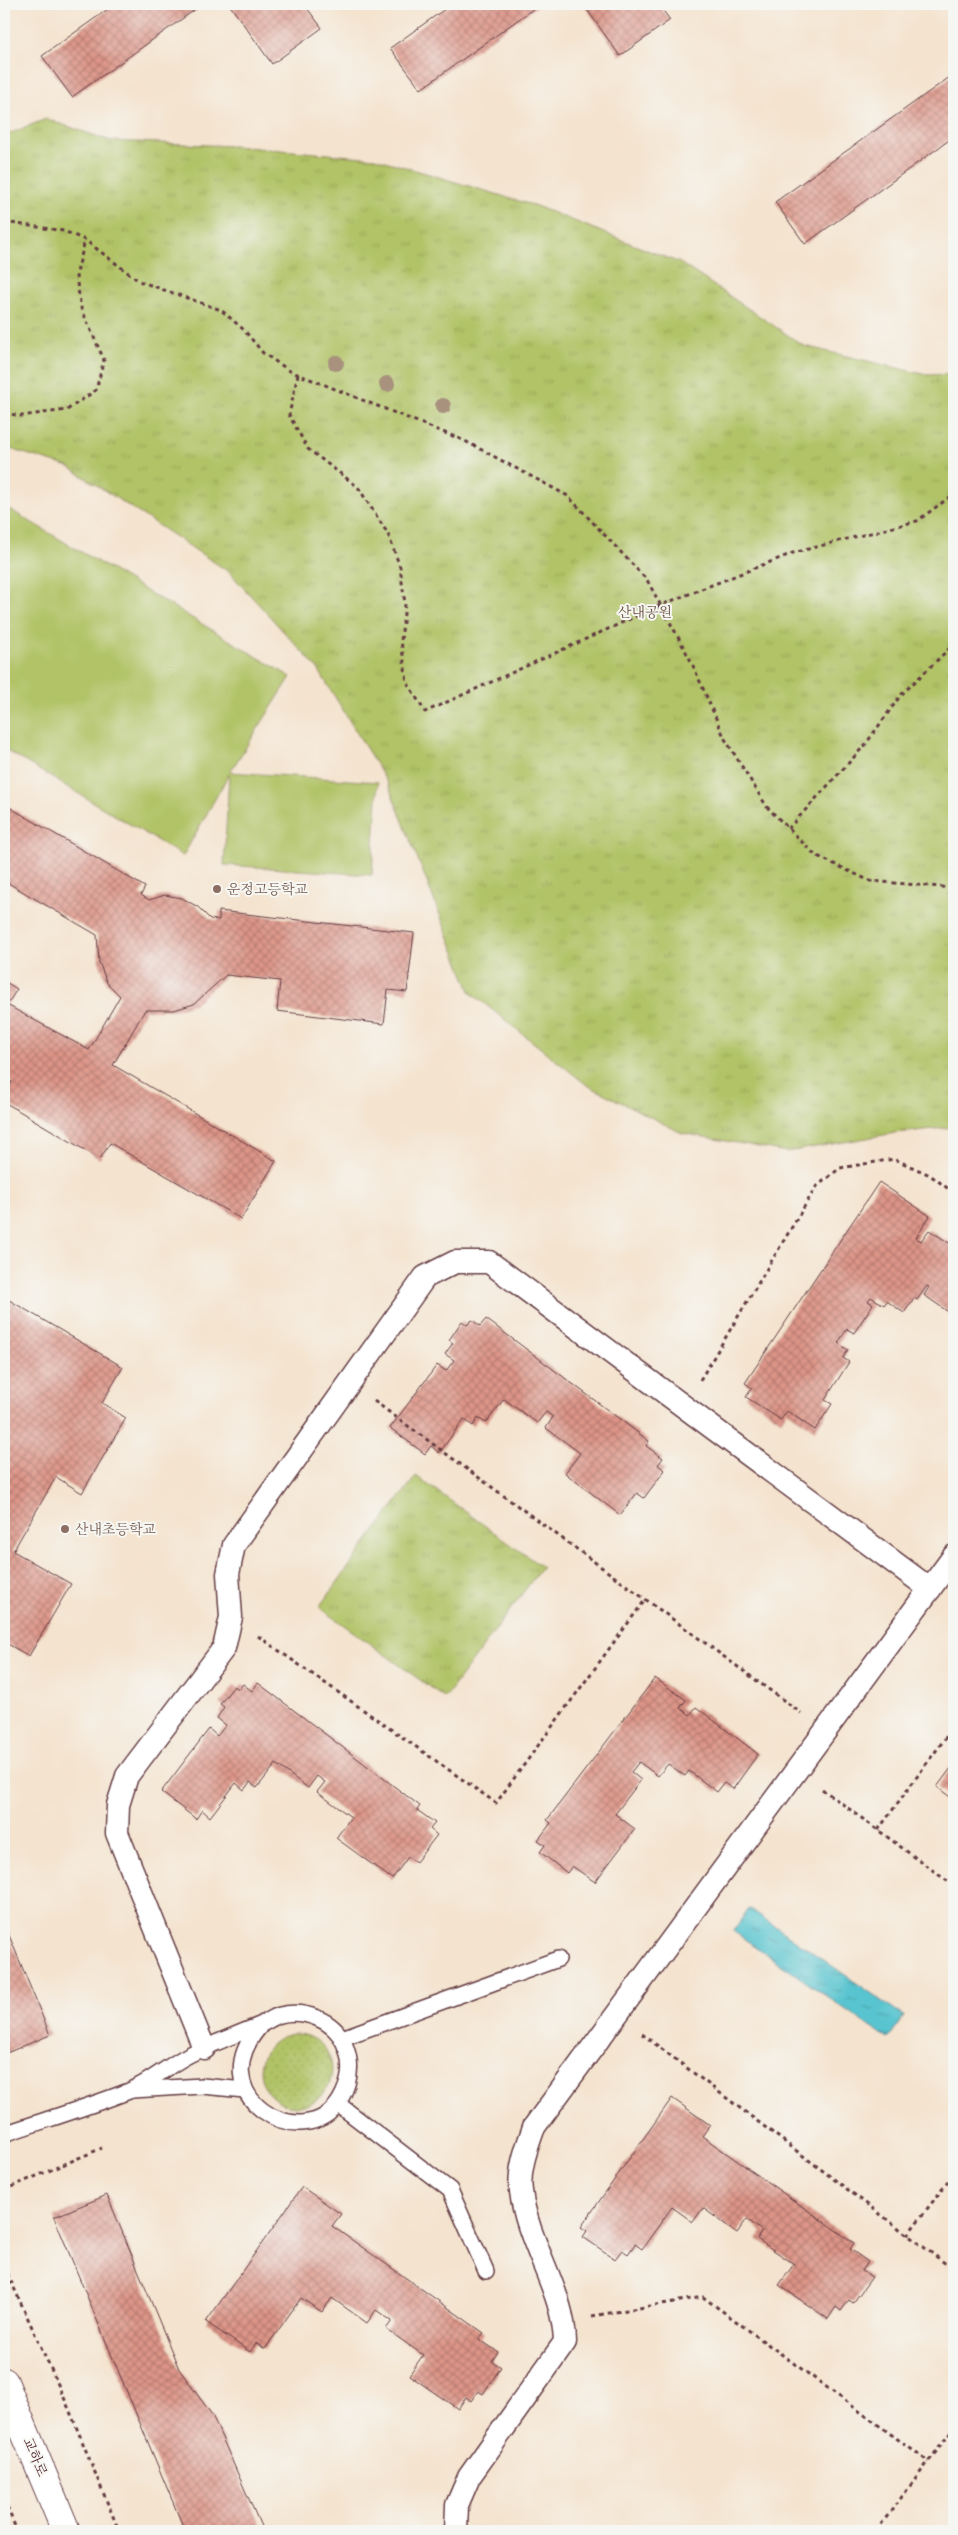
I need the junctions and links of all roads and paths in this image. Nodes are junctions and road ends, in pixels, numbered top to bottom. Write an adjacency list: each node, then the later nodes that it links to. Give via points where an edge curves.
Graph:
1 (4, 222): 2 (path, via 64,231)
2 (85, 240): 3 (path, via 138,281 221,310 263,353); 4 (path, via 76,277 81,308 104,360 96,390 67,410 21,416)
3 (298, 374): 6 (path, via 465,441 568,496 647,580); 6 (path, via 289,414 308,449 358,487 388,534 400,567 405,604 401,641 407,682 425,712)
4 (4, 414)
5 (954, 494): 6 (path, via 917,521 793,552)
6 (661, 606): 8 (path, via 691,660 725,739 767,807)
7 (954, 644): 8 (path, via 900,696 865,745)
8 (788, 829): 9 (path, via 815,855 870,880)
9 (954, 888)
10 (954, 1193): 12 (path, via 930,1175 894,1159 840,1168 816,1187)
11 (349, 1384): 12 (street, via 425,1277 455,1262 489,1262); 15 (path); 16 (street, via 234,1545 228,1574)
12 (684, 1406): 14 (street)
13 (954, 1556): 14 (street)
14 (930, 1589): 18 (street)
15 (645, 1600): 16 (path, via 496,1803); 18 (path)
16 (231, 1617): 26 (street, via 224,1648 127,1776 118,1804 117,1833)
17 (954, 1726): 20 (path)
18 (825, 1732): 19 (street)
19 (797, 1770): 20 (path); 23 (street)
20 (878, 1830): 21 (path)
21 (954, 1886)
22 (558, 1959): 25 (lane)
23 (617, 2015): 34 (path); 38 (street, via 534,2127 524,2156 520,2190 532,2234)
24 (263, 2023): 25 (lane, via 280,2015 298,2013 316,2017 330,2025); 26 (lane); 28 (lane, via 250,2037 242,2054 241,2073)
25 (342, 2038): 29 (lane, via 349,2054 351,2072)
26 (204, 2048): 27 (lane)
27 (131, 2090): 28 (lane, via 202,2086); 30 (lane)
28 (246, 2090): 29 (lane, via 256,2106 271,2117 289,2122 308,2122)
29 (338, 2104): 37 (lane, via 450,2190)
30 (4, 2134)
31 (102, 2148): 33 (path)
32 (954, 2174): 34 (path)
33 (4, 2190)
34 (907, 2235): 36 (path)
35 (4, 2266): 45 (path, via 66,2402)
36 (954, 2270)
37 (486, 2271)
38 (565, 2321): 41 (path, via 703,2297); 46 (street, via 565,2342 469,2477 457,2505)
39 (4, 2382): 44 (street, 교하로)
40 (954, 2428): 41 (path)
41 (929, 2462): 47 (path)
42 (4, 2500): 43 (path)
43 (17, 2531)
44 (66, 2531)
45 (119, 2531)
46 (456, 2531)
47 (876, 2531)

